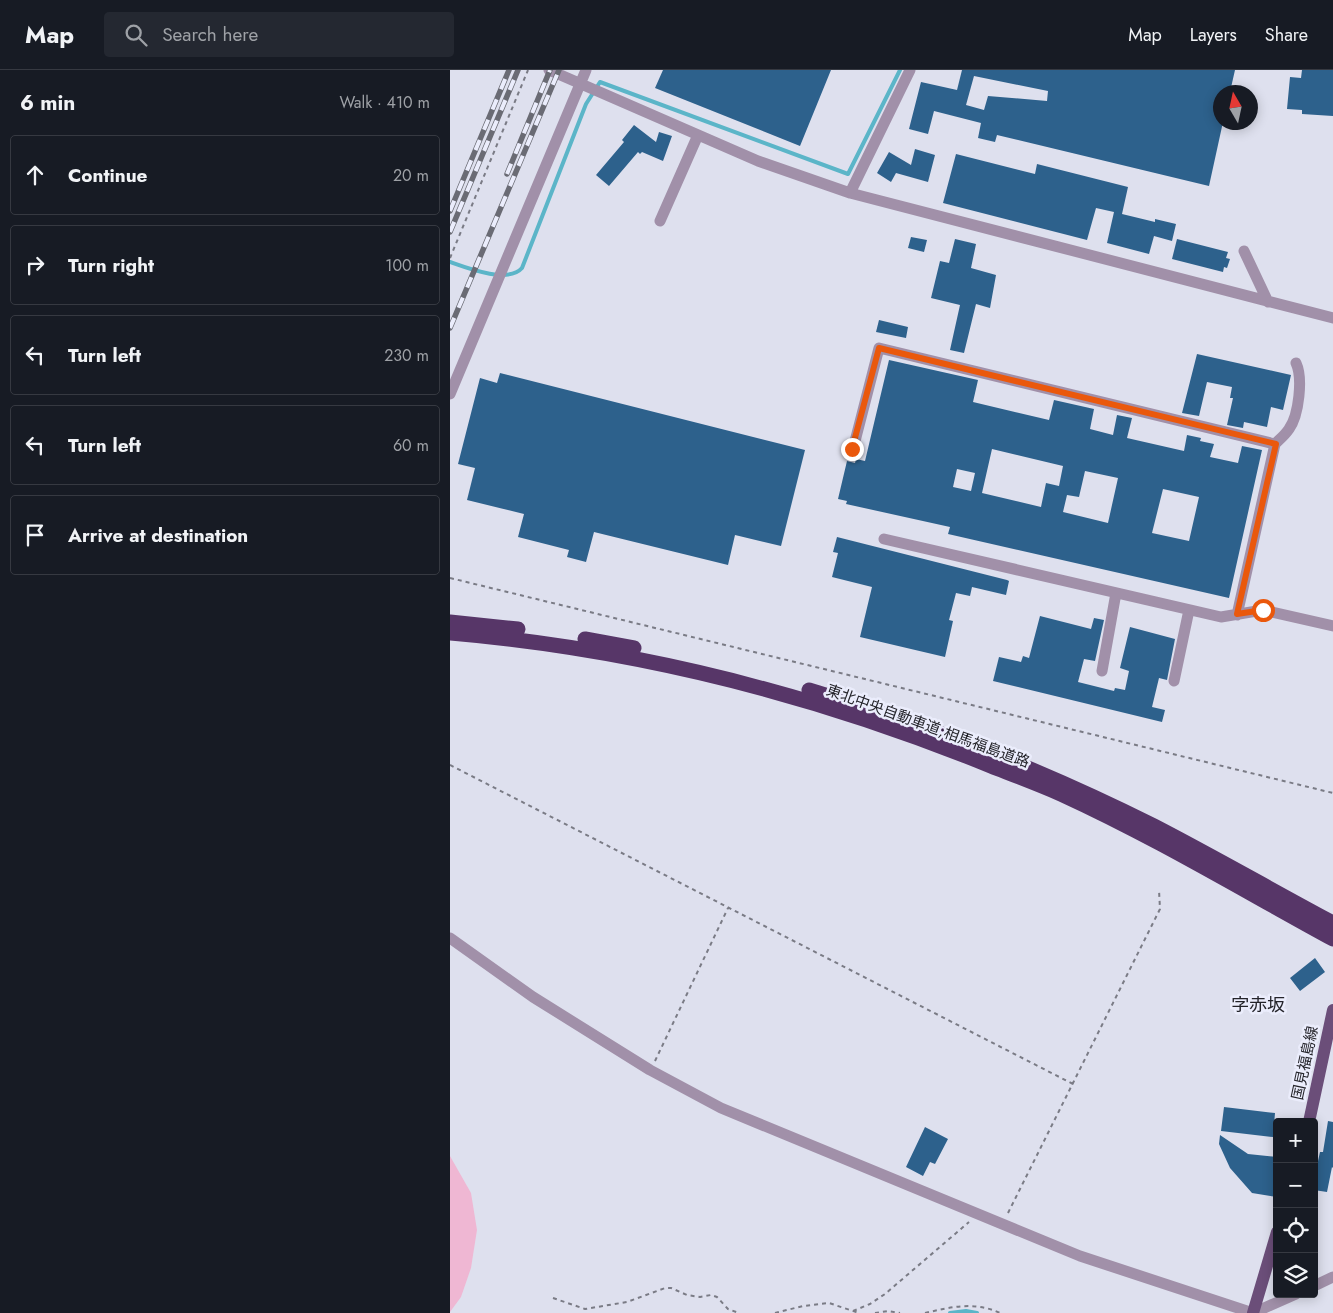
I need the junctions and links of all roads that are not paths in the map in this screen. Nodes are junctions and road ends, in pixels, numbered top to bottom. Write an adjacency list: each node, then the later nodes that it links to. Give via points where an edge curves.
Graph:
1 (549, 70): 4 (street)
2 (586, 70): 4 (street)
3 (910, 70): 6 (street)
4 (581, 84): 5 (street); 12 (street)
5 (698, 135): 6 (street, via 758,161); 7 (street)
6 (850, 193): 9 (street)
7 (660, 221)
8 (1244, 251): 9 (street)
9 (1268, 302): 10 (street)
10 (1333, 318)
11 (1296, 363): 13 (street, via 1301,380 1298,401 1290,428)
12 (450, 394)
13 (1276, 444): 14 (street, via 879,348); 18 (street)
14 (852, 449)
15 (884, 539): 16 (street)
16 (1116, 593): 17 (street); 22 (street)
17 (1189, 610): 18 (street, via 1221,617); 23 (street)
18 (1237, 614): 20 (street, via 1263,610)
19 (450, 622): 24 (highway, 東北中央自動車道;相馬福島道路, via 615,644 762,676 848,702 1050,778 1154,826)
20 (1333, 626)
21 (450, 633): 26 (highway, 東北中央自動車道;相馬福島道路, via 594,651 697,671 858,715 1060,794 1133,829)
22 (1102, 671)
23 (1174, 681)
24 (1333, 924)
25 (450, 938): 33 (street, via 533,997 650,1070 721,1108 1080,1256)
26 (1333, 939)
27 (1333, 1010): 28 (main road, 国見福島線)
28 (1310, 1118)
29 (1273, 1246): 33 (main road)
30 (1333, 1277): 31 (street)
31 (1318, 1284)
32 (1287, 1298): 33 (street)
33 (1253, 1313)

